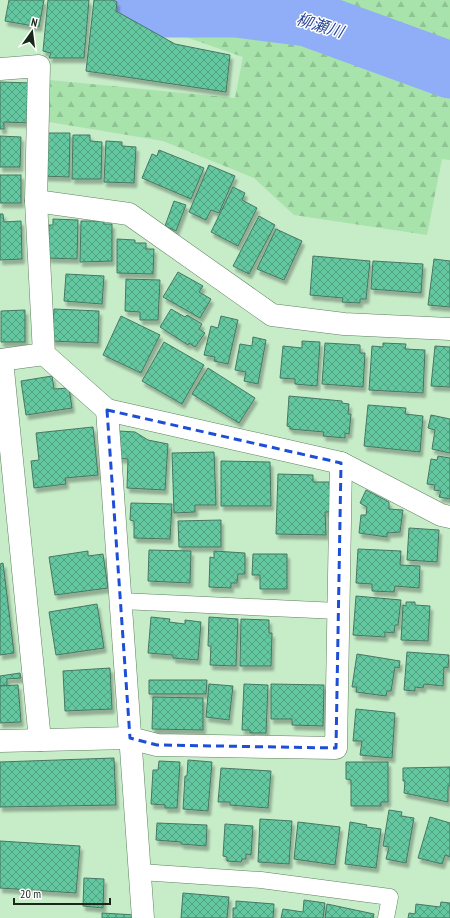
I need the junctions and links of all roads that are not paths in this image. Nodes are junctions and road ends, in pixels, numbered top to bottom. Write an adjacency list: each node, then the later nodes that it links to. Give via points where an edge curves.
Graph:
1 (0, 69): 2 (street, via 39,66)
2 (36, 201): 3 (street, via 129,214 272,315 344,324); 4 (street)
3 (450, 329)
4 (44, 354): 5 (street); 6 (street)
5 (1, 360): 12 (street)
6 (107, 410): 7 (street); 9 (street)
7 (341, 463): 8 (street, via 441,515); 10 (street)
8 (450, 517)
9 (121, 601): 10 (lane); 11 (street)
10 (338, 611): 11 (street, via 336,748 157,745)
11 (130, 738): 12 (street); 14 (street)
12 (40, 740): 13 (street)
13 (0, 741)
14 (140, 872): 15 (street); 16 (lane, via 261,880 390,897)
15 (143, 918)
16 (386, 918)

